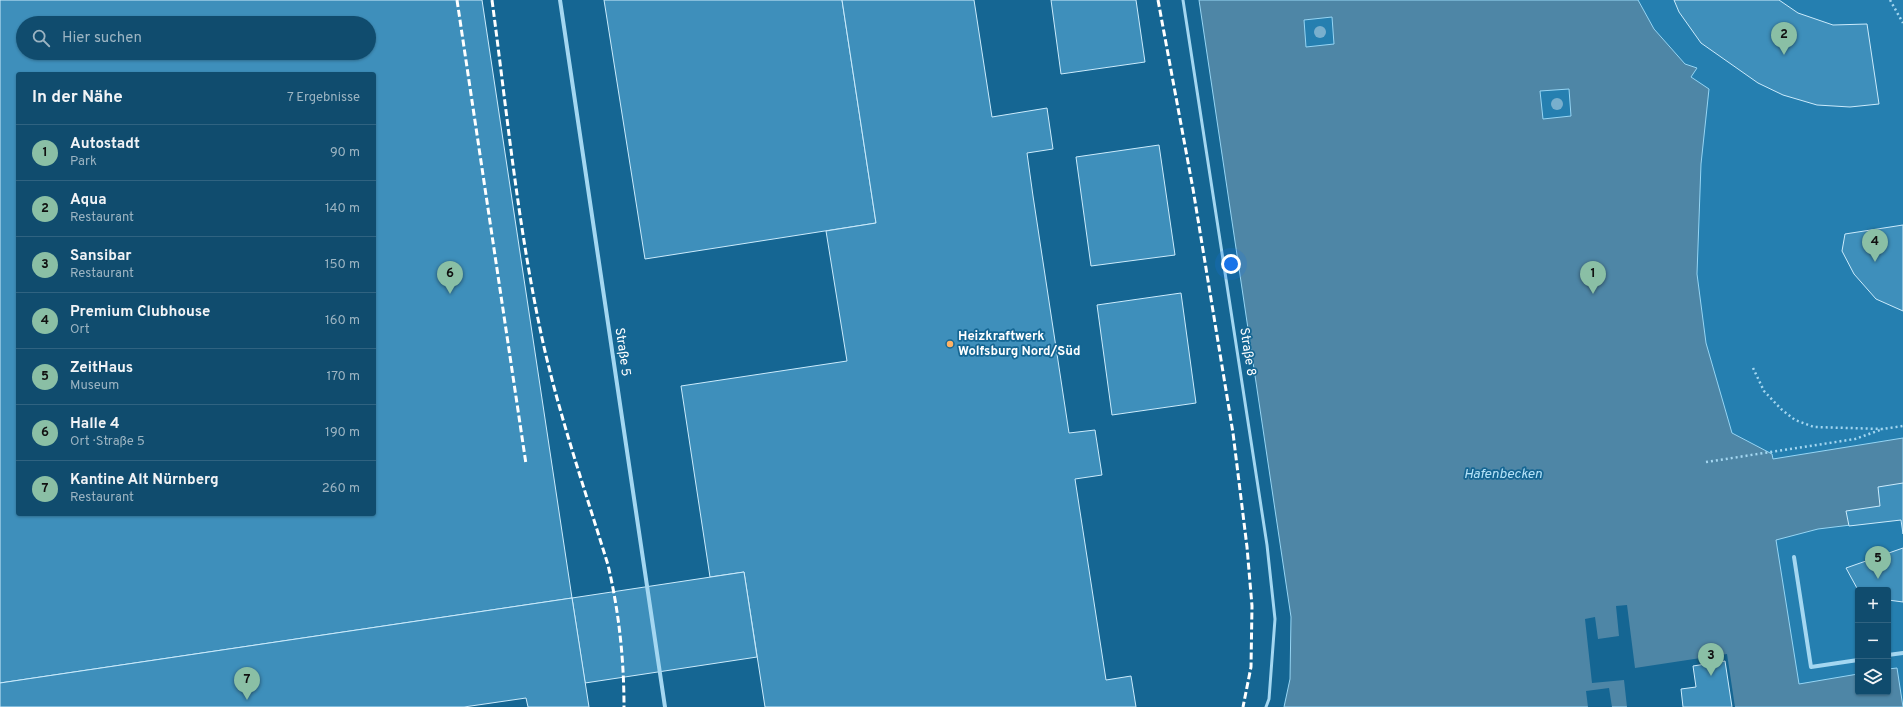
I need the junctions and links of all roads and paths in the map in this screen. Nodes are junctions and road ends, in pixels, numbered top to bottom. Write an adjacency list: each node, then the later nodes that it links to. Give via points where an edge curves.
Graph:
1 (560, 0): 13 (street, Straße 5)
2 (1183, 0): 14 (lane, Straße 8, via 1267,545 1275,619 1269,699)
3 (1890, 0): 4 (path)
4 (1902, 21)
5 (1753, 368): 7 (path, via 1764,391 1795,420 1814,427)
6 (1903, 426): 7 (path)
7 (1884, 429): 8 (path, via 1855,440)
8 (1706, 462)
9 (1794, 557): 12 (street, via 1811,667)
10 (1903, 653): 11 (street)
11 (1891, 655)
12 (1855, 660)
13 (665, 707)
14 (1266, 707)

